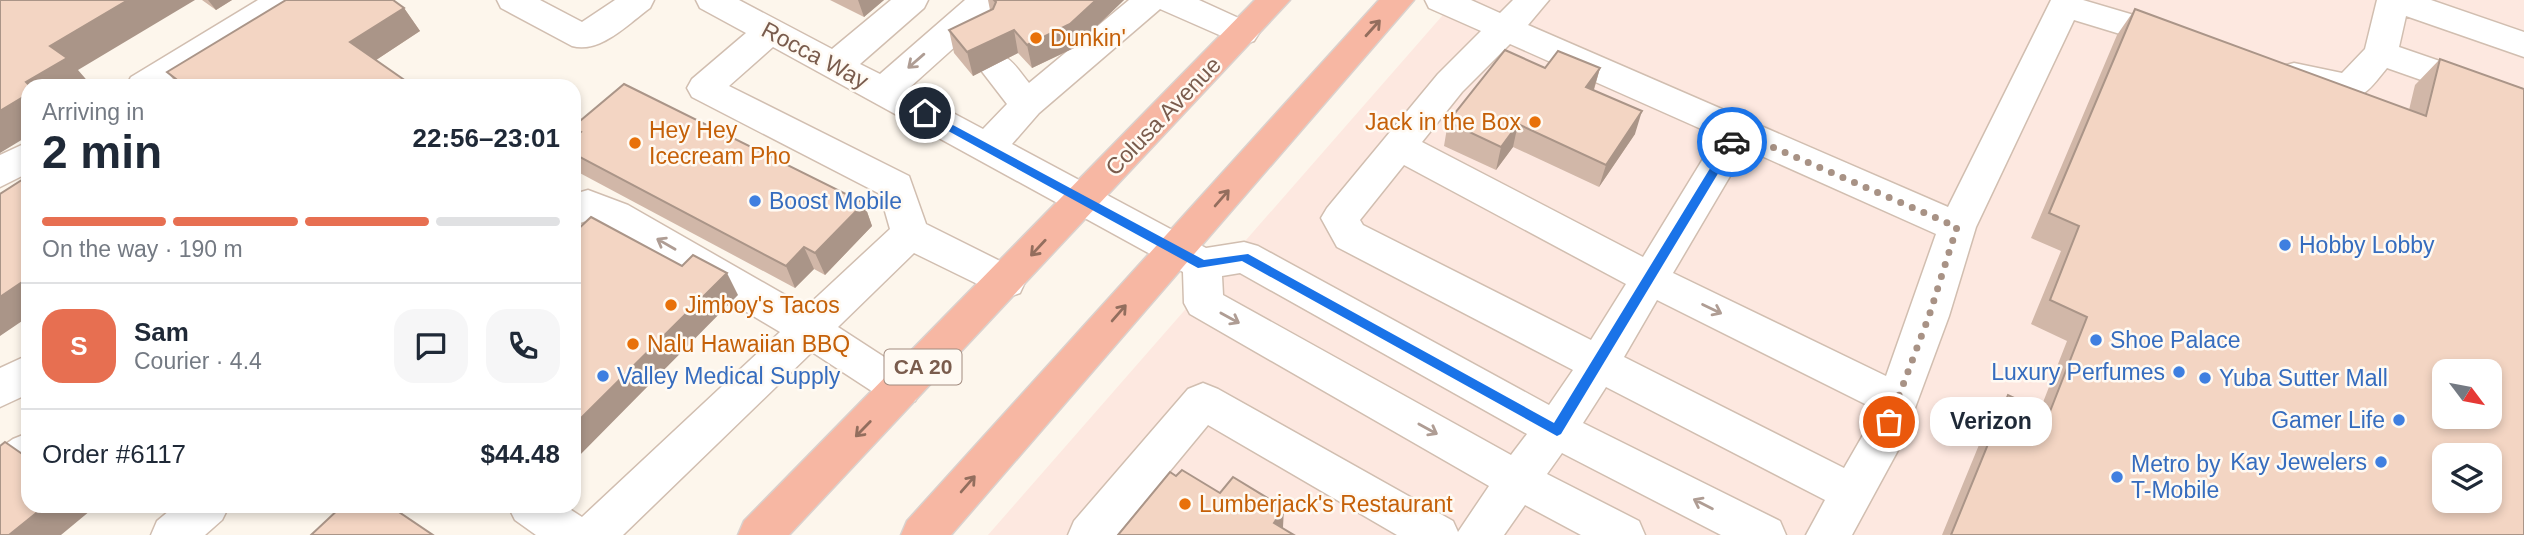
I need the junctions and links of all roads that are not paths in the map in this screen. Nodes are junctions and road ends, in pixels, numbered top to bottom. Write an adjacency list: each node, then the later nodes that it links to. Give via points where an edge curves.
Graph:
1 (283, 0): 24 (street)
2 (513, 0): 3 (street, via 584,38)
3 (638, 0)
4 (712, 0): 16 (street, Rocca Way)
5 (912, 0): 22 (street)
6 (986, 0): 18 (street)
7 (1150, 0): 27 (street)
8 (1169, 0): 17 (street)
9 (1274, 0): 17 (highway, Colusa Avenue / CA 20)
10 (1398, 0): 37 (highway, one-way to 10)
11 (1441, 0): 15 (street)
12 (1533, 0): 15 (street)
13 (2395, 0): 19 (street); 21 (street)
14 (2065, 3): 20 (street); 35 (street)
15 (1506, 29): 28 (street); 30 (street, via 1450,83)
16 (770, 31): 22 (street, Rocca Way); 36 (street, via 704,88 895,186)
17 (1242, 33): 33 (highway, Colusa Avenue / CA 20)
18 (976, 44): 25 (street, one-way to 25); 27 (street)
19 (2524, 45)
20 (2205, 48)
21 (2381, 53): 23 (street, via 2351,85 2336,86); 26 (street)
22 (835, 66): 25 (street, Rocca Way)
23 (2269, 67)
24 (154, 79)
25 (883, 91): 29 (street, Rocca Way)
26 (2524, 103)
27 (1027, 104): 29 (street)
28 (1738, 132): 35 (street); 38 (street)
29 (988, 147): 33 (street, Rocca Way)
30 (1400, 147): 38 (street); 41 (street, via 1340,218 1350,236)
31 (21, 160): 32 (street)
32 (0, 173)
33 (1083, 198): 37 (street, Rocca Way); 39 (highway, Colusa Avenue / CA 20, one-way to 39)
34 (581, 208): 40 (street, one-way to 34, via 615,215 588,204)
35 (1957, 227): 45 (street)
36 (910, 233): 39 (street); 40 (street)
37 (1190, 257): 46 (street, via 1244,257); 49 (street, one-way to 49, via 1204,303); 57 (highway, one-way to 37)
38 (1650, 279): 41 (street); 45 (street, one-way to 45)
39 (1006, 282): 43 (highway, Colusa Avenue / CA 20)
40 (809, 329): 43 (street); 55 (street)
41 (1598, 365): 46 (street); 50 (street)
42 (21, 376): 44 (street)
43 (901, 389): 56 (highway, Colusa Avenue / CA 20, one-way to 56)
44 (0, 390)
45 (1898, 401): 50 (street, via 1881,443)
46 (1557, 430): 49 (street); 62 (street, one-way to 46)
47 (21, 457): 48 (street)
48 (0, 473)
49 (1519, 481): 60 (street); 61 (street)
50 (1852, 493): 63 (street)
51 (199, 513): 53 (street)
52 (540, 513): 54 (street)
53 (173, 535)
54 (572, 535)
55 (593, 535)
56 (760, 535)
57 (923, 535)
58 (1090, 535): 59 (street, via 1203,401)
59 (1437, 535)
60 (1478, 535)
61 (1623, 535)
62 (1765, 535)
63 (1828, 535)

